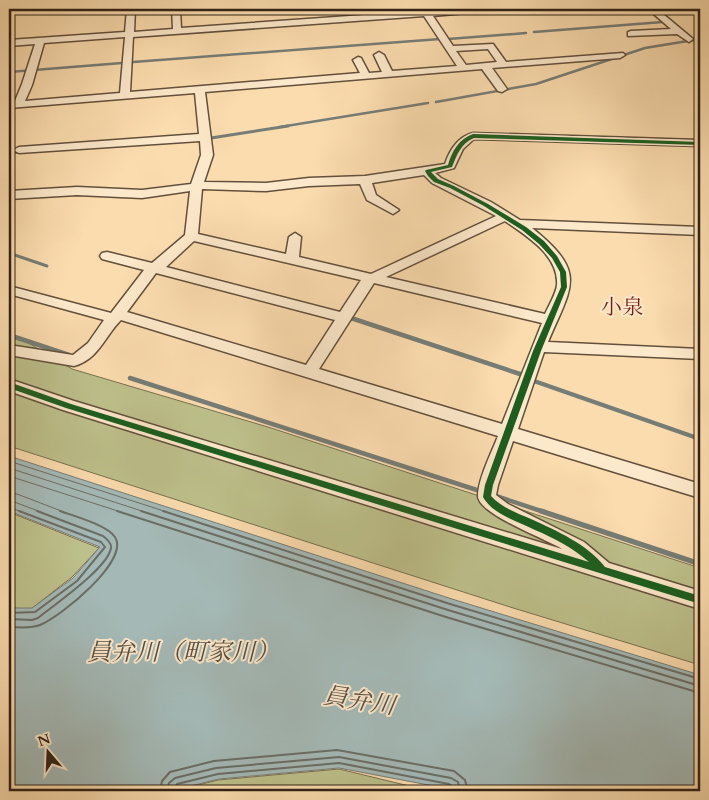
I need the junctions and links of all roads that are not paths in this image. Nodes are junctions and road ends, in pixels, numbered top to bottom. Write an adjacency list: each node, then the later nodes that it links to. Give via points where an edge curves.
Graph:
1 (131, 9): 8 (street)
2 (176, 9): 6 (street)
3 (489, 9): 5 (street)
4 (652, 9): 7 (street)
5 (425, 11): 6 (street); 13 (street)
6 (177, 31): 8 (street)
7 (679, 31): 9 (street); 10 (street)
8 (130, 34): 11 (street); 24 (street)
9 (631, 34)
10 (689, 39)
11 (40, 41): 12 (street); 25 (street, via 31,70)
12 (9, 43)
13 (450, 49): 17 (street, via 490,46); 19 (street)
14 (379, 55): 20 (street)
15 (620, 55): 17 (street)
16 (358, 60): 21 (street)
17 (503, 64): 18 (street)
18 (485, 66): 19 (street); 22 (street)
19 (463, 68): 20 (street, via 447,73)
20 (387, 74): 21 (street)
21 (366, 76): 23 (street)
22 (502, 89)
23 (200, 90): 24 (street); 26 (street)
24 (125, 95): 25 (street)
25 (14, 104)
26 (204, 137): 28 (street); 31 (street, via 207,155)
27 (700, 143): 29 (street, via 473,136 464,140 450,166)
28 (19, 150)
29 (428, 171): 30 (street); 34 (street, via 436,181)
30 (364, 180): 31 (street, via 266,187); 33 (street, via 371,197)
31 (196, 186): 32 (street, via 142,194 77,191); 37 (street)
32 (9, 195)
33 (393, 210)
34 (506, 216): 35 (street); 42 (street)
35 (519, 224): 36 (street); 46 (street, via 543,244 566,279)
36 (700, 231)
37 (191, 236): 40 (street); 41 (street)
38 (296, 237): 40 (street)
39 (107, 256): 41 (street)
40 (292, 260): 42 (street)
41 (153, 268): 44 (street); 45 (street)
42 (371, 278): 45 (street); 46 (street)
43 (9, 290): 44 (street)
44 (116, 316): 48 (street, via 83,358 74,361); 50 (street)
45 (344, 318): 50 (street)
46 (551, 320): 47 (street)
47 (539, 347): 49 (street); 52 (street)
48 (9, 350)
49 (700, 354)
50 (310, 372): 52 (street)
51 (9, 385): 54 (street)
52 (508, 432): 53 (street); 54 (street, via 487,494 498,508 591,557)
53 (700, 491)
54 (603, 570): 55 (street)
55 (700, 600)

